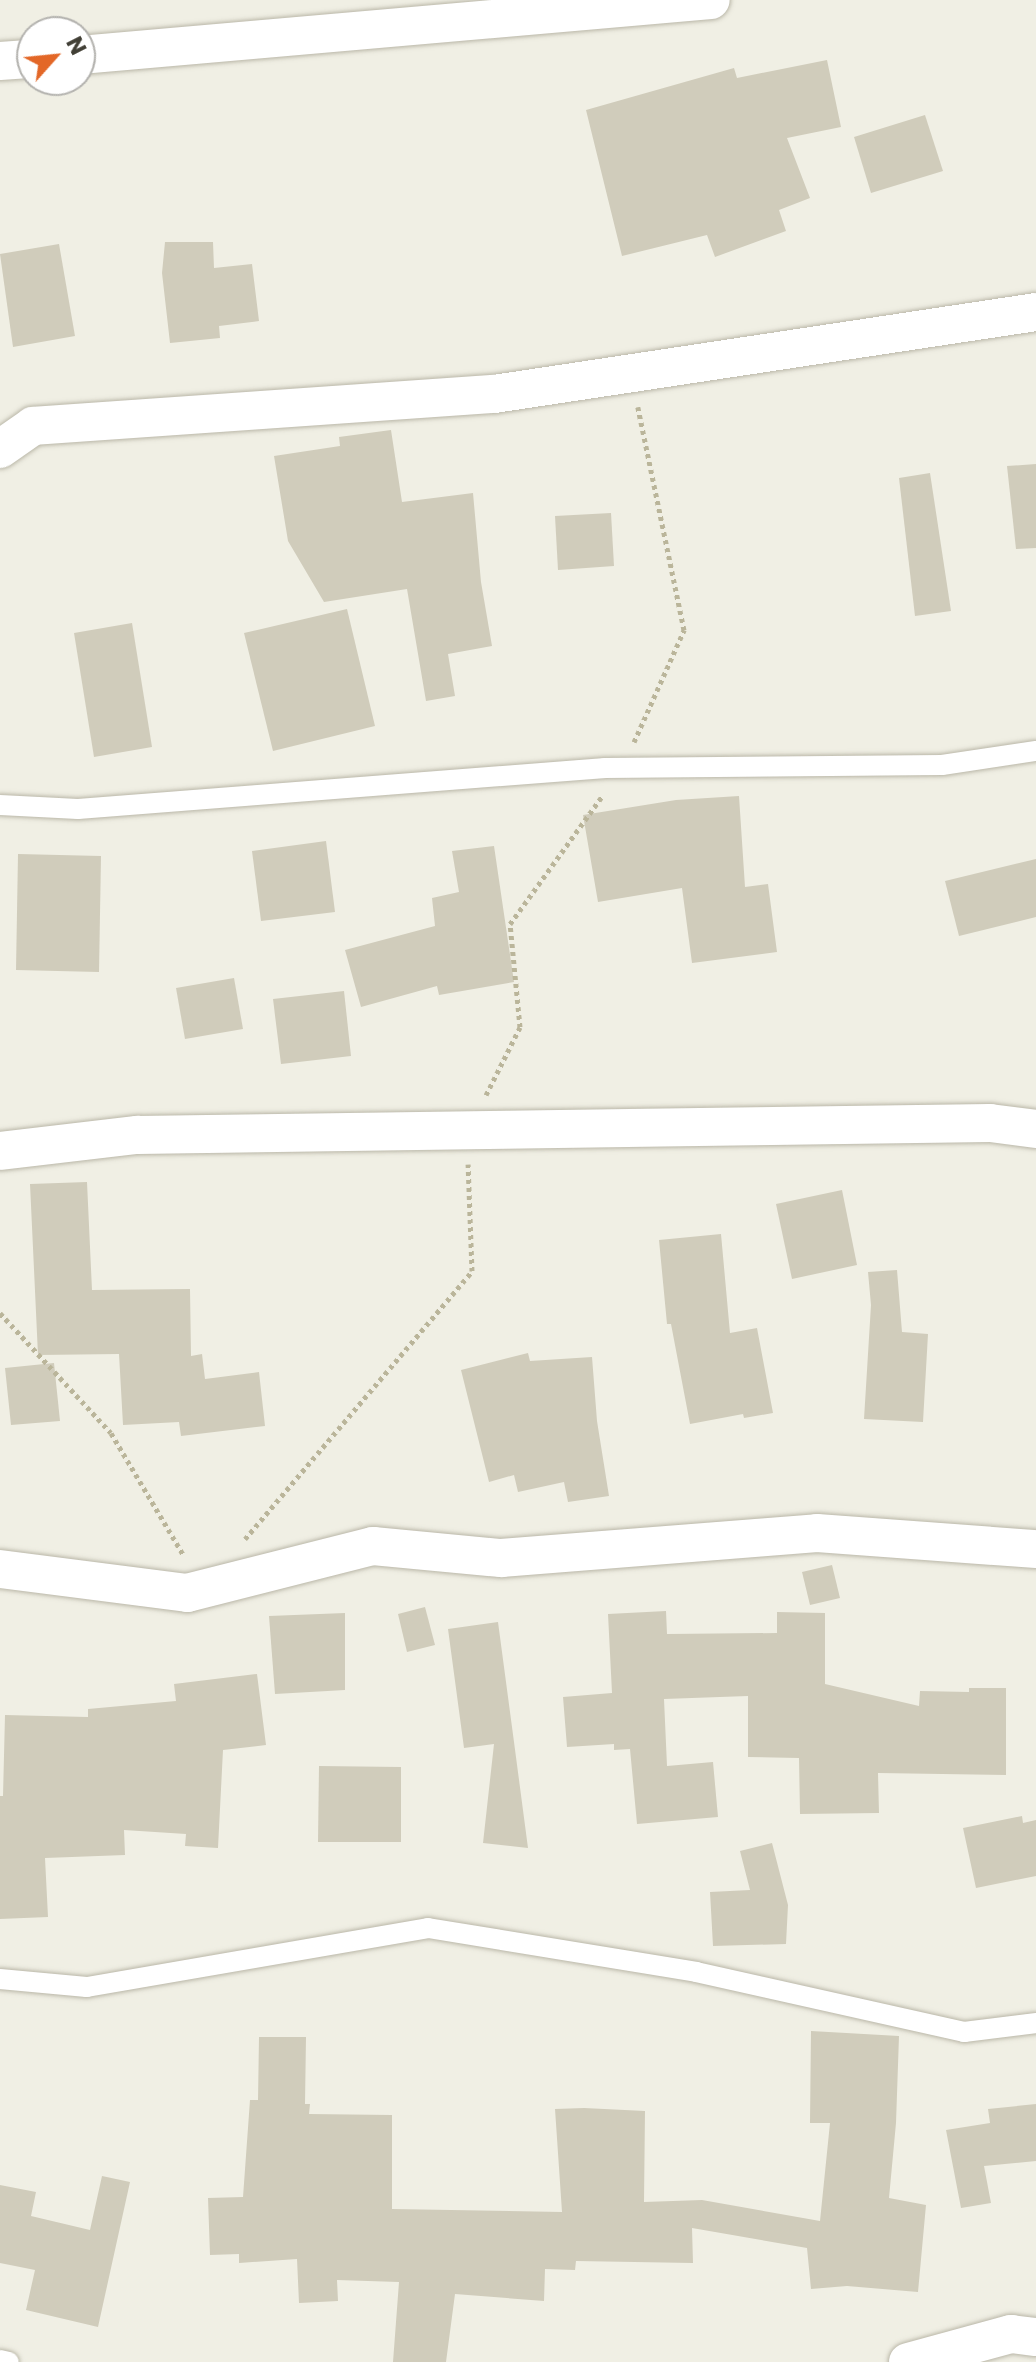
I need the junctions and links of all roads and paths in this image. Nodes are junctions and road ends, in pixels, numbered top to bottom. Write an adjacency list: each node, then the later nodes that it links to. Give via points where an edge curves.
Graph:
1 (711, 0): 2 (street)
2 (96, 54)
3 (1036, 312): 4 (street)
4 (631, 373): 5 (street, via 494,394 33,426); 7 (path, via 684,630)
5 (0, 449)
6 (1036, 751): 7 (lane, via 942,765)
7 (622, 769): 8 (lane, via 78,809); 10 (path, via 510,924 520,1027)
8 (0, 805)
9 (1036, 1129): 10 (street, via 990,1123)
10 (467, 1130): 11 (street, via 137,1135); 15 (path, via 472,1271)
11 (0, 1151)
12 (0, 1313): 15 (path, via 111,1433)
13 (1036, 1549): 15 (street, via 817,1533 501,1558 373,1546)
14 (0, 1569): 15 (street, via 187,1593)
15 (204, 1588)
16 (0, 1979): 17 (lane, via 87,1987 428,1928 696,1972 964,2032)
17 (1036, 2023)
18 (1036, 2337): 21 (street, via 1011,2334)
19 (0, 2360): 20 (lane)
20 (9, 2362)
21 (908, 2362)

